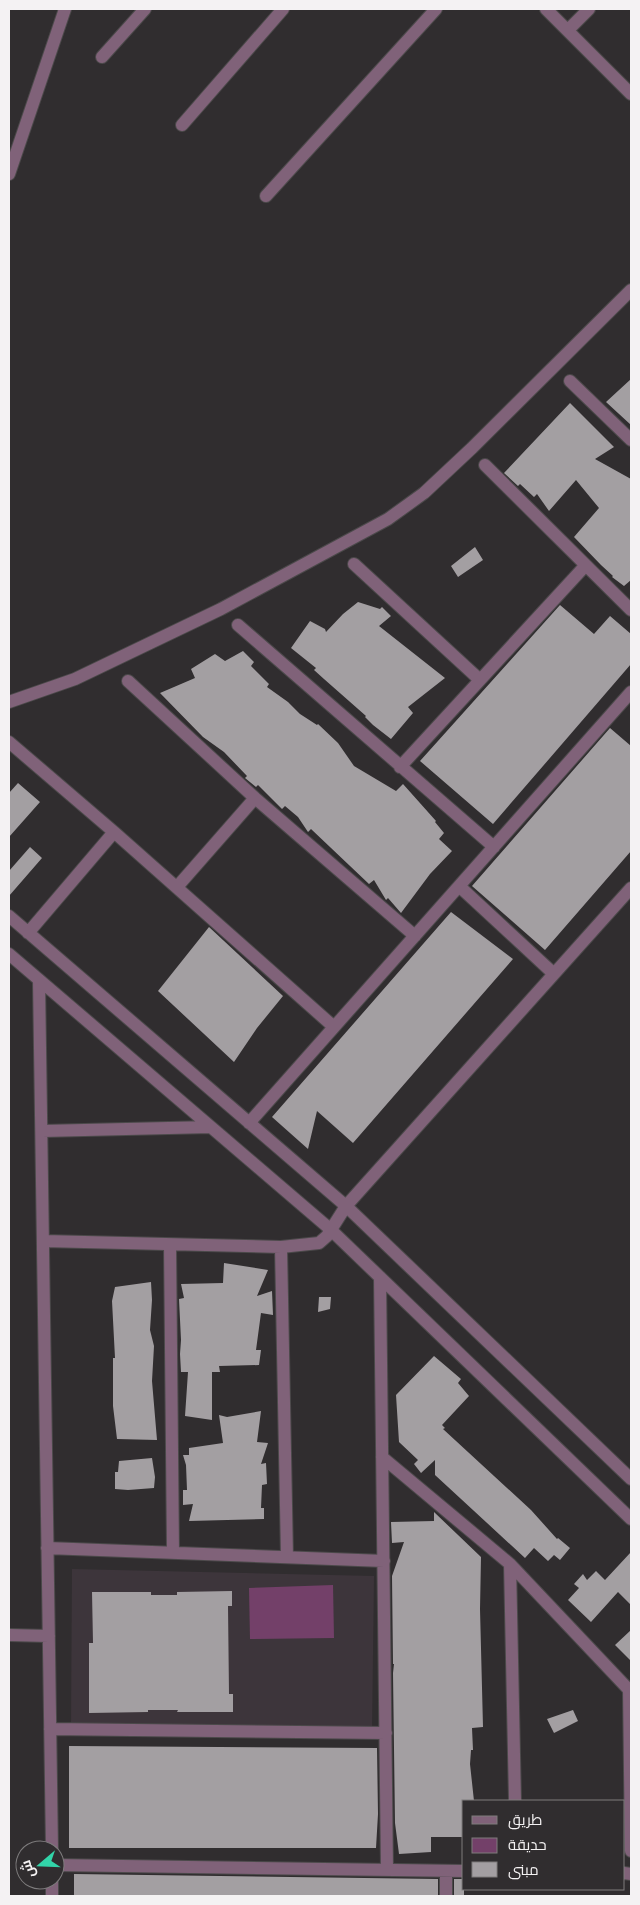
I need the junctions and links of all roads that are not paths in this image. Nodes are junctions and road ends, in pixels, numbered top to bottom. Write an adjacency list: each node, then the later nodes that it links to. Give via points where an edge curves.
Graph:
1 (65, 9): 11 (street)
2 (145, 9): 8 (street)
3 (283, 9): 10 (street)
4 (436, 9): 12 (street)
5 (546, 9): 7 (street)
6 (589, 9): 7 (street)
7 (568, 30): 9 (street)
8 (102, 57)
9 (631, 94)
10 (182, 124)
11 (9, 174)
12 (266, 196)
13 (631, 290): 24 (street, via 429,489 388,519 220,609 91,672)
14 (570, 381): 15 (street)
15 (631, 440)
16 (485, 465): 18 (street)
17 (354, 564): 21 (street)
18 (585, 566): 19 (street); 21 (street)
19 (631, 610)
20 (238, 625): 26 (street)
21 (480, 680): 26 (street)
22 (128, 681): 27 (street)
23 (631, 692): 29 (street)
24 (9, 702)
25 (9, 742): 28 (street)
26 (400, 767): 29 (street)
27 (255, 798): 31 (street); 35 (street)
28 (114, 832): 31 (street); 34 (street)
29 (494, 847): 30 (street)
30 (460, 886): 35 (street); 37 (street)
31 (177, 887): 39 (street)
32 (631, 888): 37 (street)
33 (9, 916): 34 (street)
34 (28, 933): 40 (street)
35 (415, 936): 39 (street)
36 (9, 954): 38 (street)
37 (554, 974): 43 (street)
38 (39, 981): 41 (street); 42 (street)
39 (334, 1027): 40 (street)
40 (249, 1123): 43 (street)
41 (211, 1127): 42 (street); 44 (street)
42 (42, 1131): 45 (street)
43 (346, 1206): 44 (street); 50 (street)
44 (330, 1229): 47 (street, via 314,1245); 48 (street)
45 (44, 1241): 46 (street); 52 (street)
46 (170, 1245): 47 (street); 53 (street)
47 (281, 1247): 54 (street)
48 (380, 1278): 49 (street); 51 (street)
49 (382, 1457): 55 (street); 56 (street)
50 (631, 1478)
51 (631, 1519)
52 (47, 1548): 53 (street); 58 (street)
53 (173, 1553): 54 (street)
54 (287, 1557): 55 (street)
55 (384, 1561): 61 (street)
56 (510, 1564): 59 (street); 62 (street)
57 (9, 1635): 58 (street)
58 (49, 1636): 60 (street)
59 (630, 1691): 64 (street)
60 (50, 1729): 61 (street); 63 (street)
61 (386, 1733): 66 (street)
62 (515, 1800)
63 (52, 1840)
64 (631, 1851)
65 (65, 1865): 66 (street)
66 (387, 1870): 67 (street)
67 (446, 1871): 68 (street); 69 (street)
68 (462, 1871)
69 (446, 1896)

